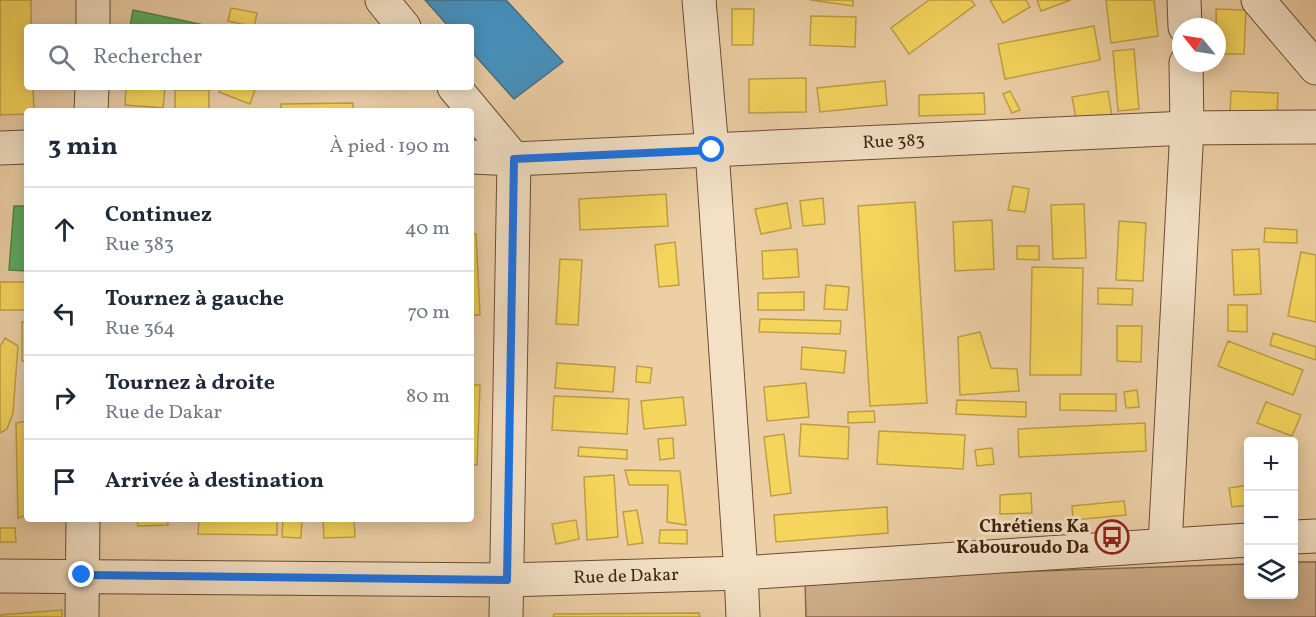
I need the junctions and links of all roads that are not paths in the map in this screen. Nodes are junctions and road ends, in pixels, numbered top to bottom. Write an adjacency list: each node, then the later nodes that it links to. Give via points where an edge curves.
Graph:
1 (93, 0): 7 (street)
2 (382, 0): 8 (street)
3 (699, 0): 20 (street)
4 (1184, 0): 6 (street)
5 (1258, 0): 9 (street)
6 (1185, 18)
7 (93, 24)
8 (402, 24)
9 (1316, 68)
10 (1186, 72): 17 (street)
11 (92, 90): 13 (street)
12 (456, 90): 14 (street)
13 (91, 108)
14 (472, 108)
15 (474, 111): 22 (street)
16 (1316, 127): 17 (street, Rue 383)
17 (1187, 128): 20 (street, Rue 383); 27 (street)
18 (24, 147): 19 (street)
19 (0, 148)
20 (712, 150): 22 (street, Rue 383); 28 (street)
21 (474, 157): 22 (street, Rue 383)
22 (514, 159): 31 (street)
23 (83, 522): 29 (street)
24 (1316, 536): 25 (street)
25 (1298, 537)
26 (1244, 540): 27 (street, Rue de Dakar)
27 (1165, 544): 28 (street, Rue de Dakar)
28 (741, 573): 31 (street, Rue de Dakar); 34 (street)
29 (82, 575): 30 (street, Rue de Dakar); 31 (street, Rue de Dakar); 32 (street)
30 (0, 576)
31 (507, 580): 33 (street)
32 (82, 617)
33 (506, 617)
34 (742, 617)

